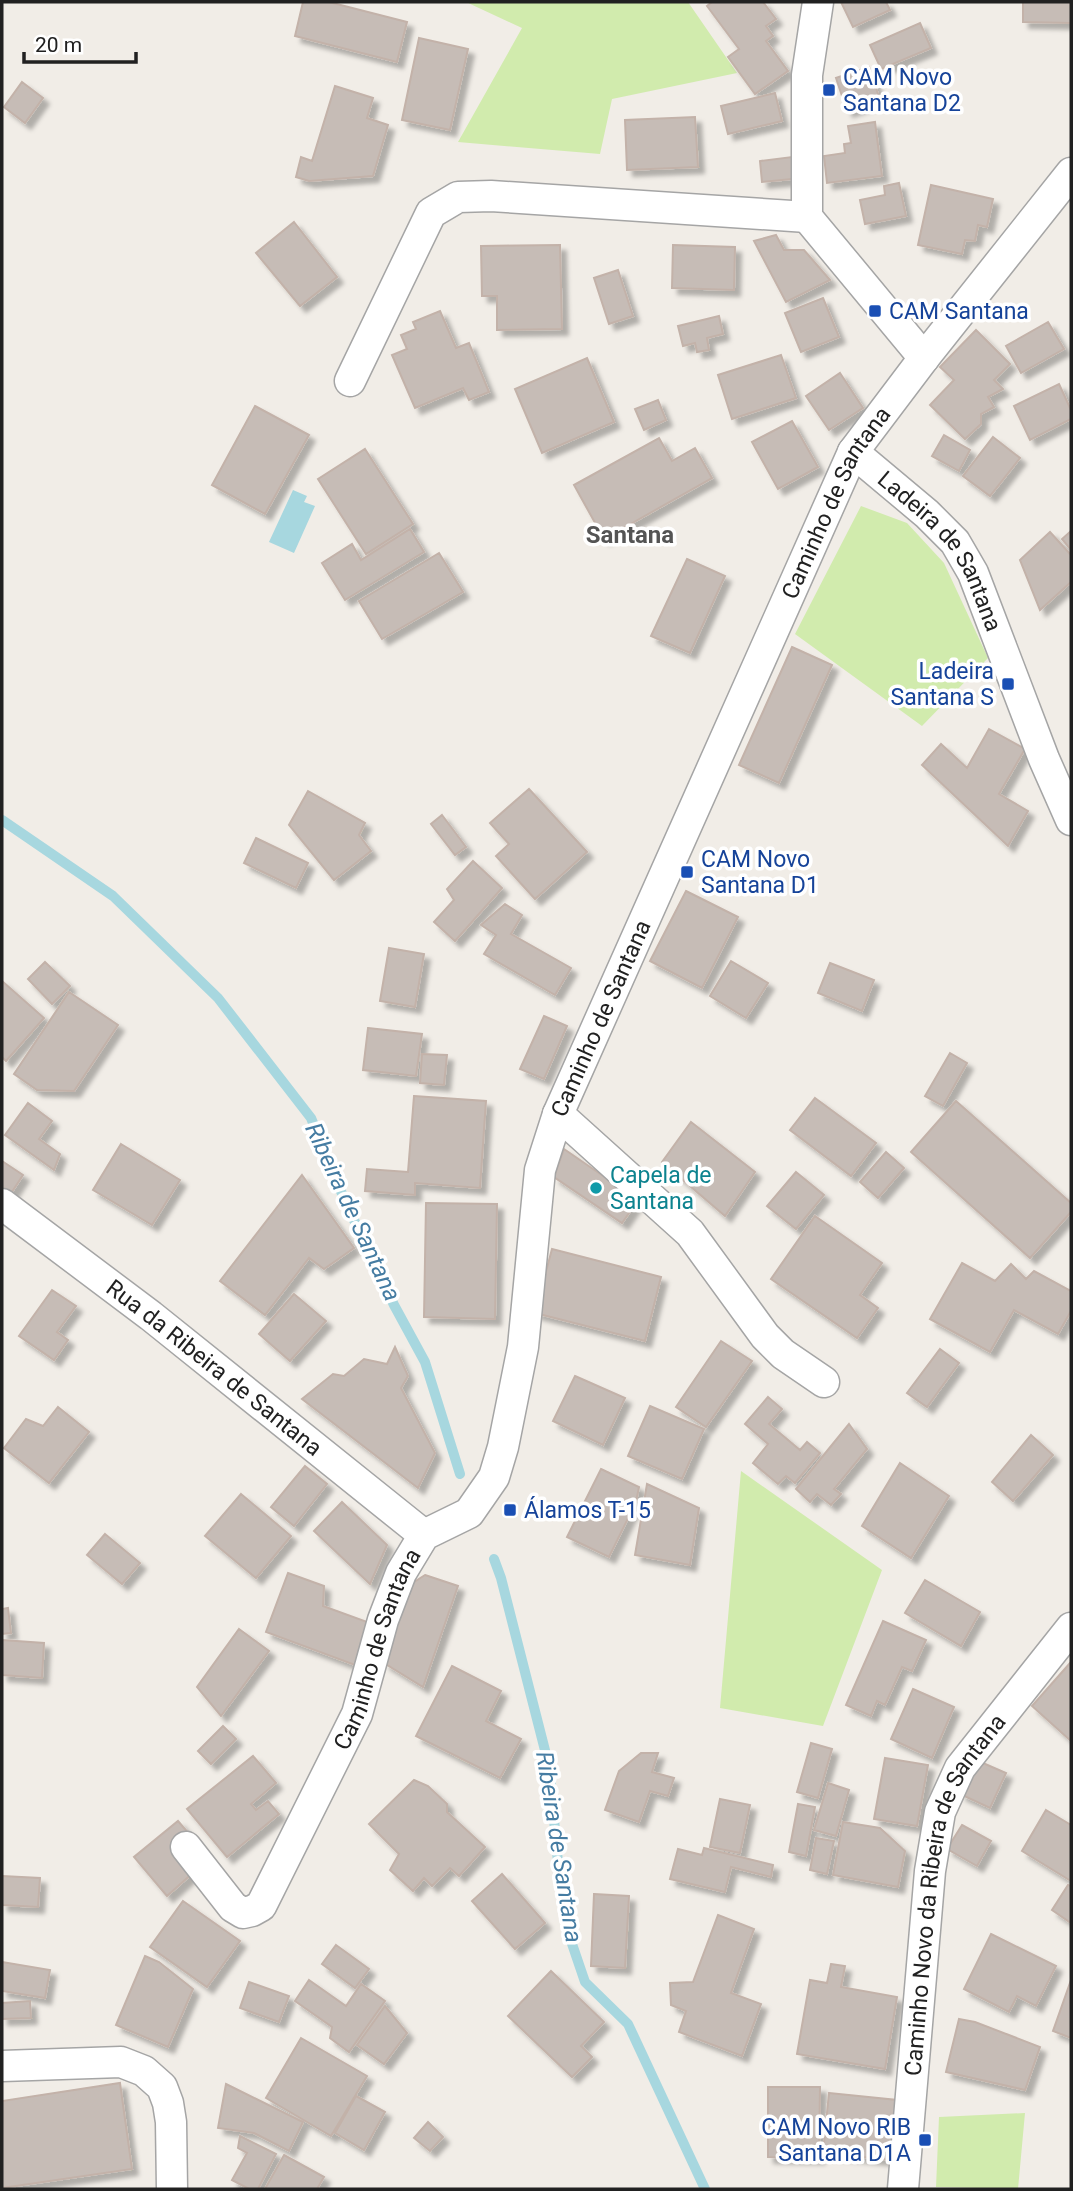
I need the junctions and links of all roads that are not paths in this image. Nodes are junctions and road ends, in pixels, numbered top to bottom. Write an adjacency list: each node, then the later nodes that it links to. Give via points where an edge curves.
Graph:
1 (818, 2): 3 (street, via 807,75)
2 (1071, 173): 4 (street, Caminho de Santana)
3 (807, 217): 4 (street); 5 (street, via 458,197 431,213)
4 (924, 358): 6 (street, Caminho de Santana)
5 (350, 381)
6 (853, 452): 7 (street, Ladeira de Santana, via 955,542 973,573); 8 (street, Caminho de Santana)
7 (1071, 820)
8 (558, 1114): 10 (street, via 690,1233 765,1336); 11 (street, Caminho de Santana, via 540,1170 523,1346 494,1478 468,1513)
9 (2, 1204): 11 (street, Rua da Ribeira de Santana, via 151,1316)
10 (824, 1382)
11 (424, 1535): 13 (street, Caminho de Santana, via 401,1573 383,1620 357,1714 261,1906 243,1913 233,1907)
12 (1071, 1628): 16 (street, Caminho Novo da Ribeira de Santana, via 960,1768 940,1812 930,1871)
13 (186, 1847)
14 (2, 2066): 15 (street, via 121,2062 144,2071 162,2087 168,2103)
15 (172, 2189)
16 (903, 2189)

